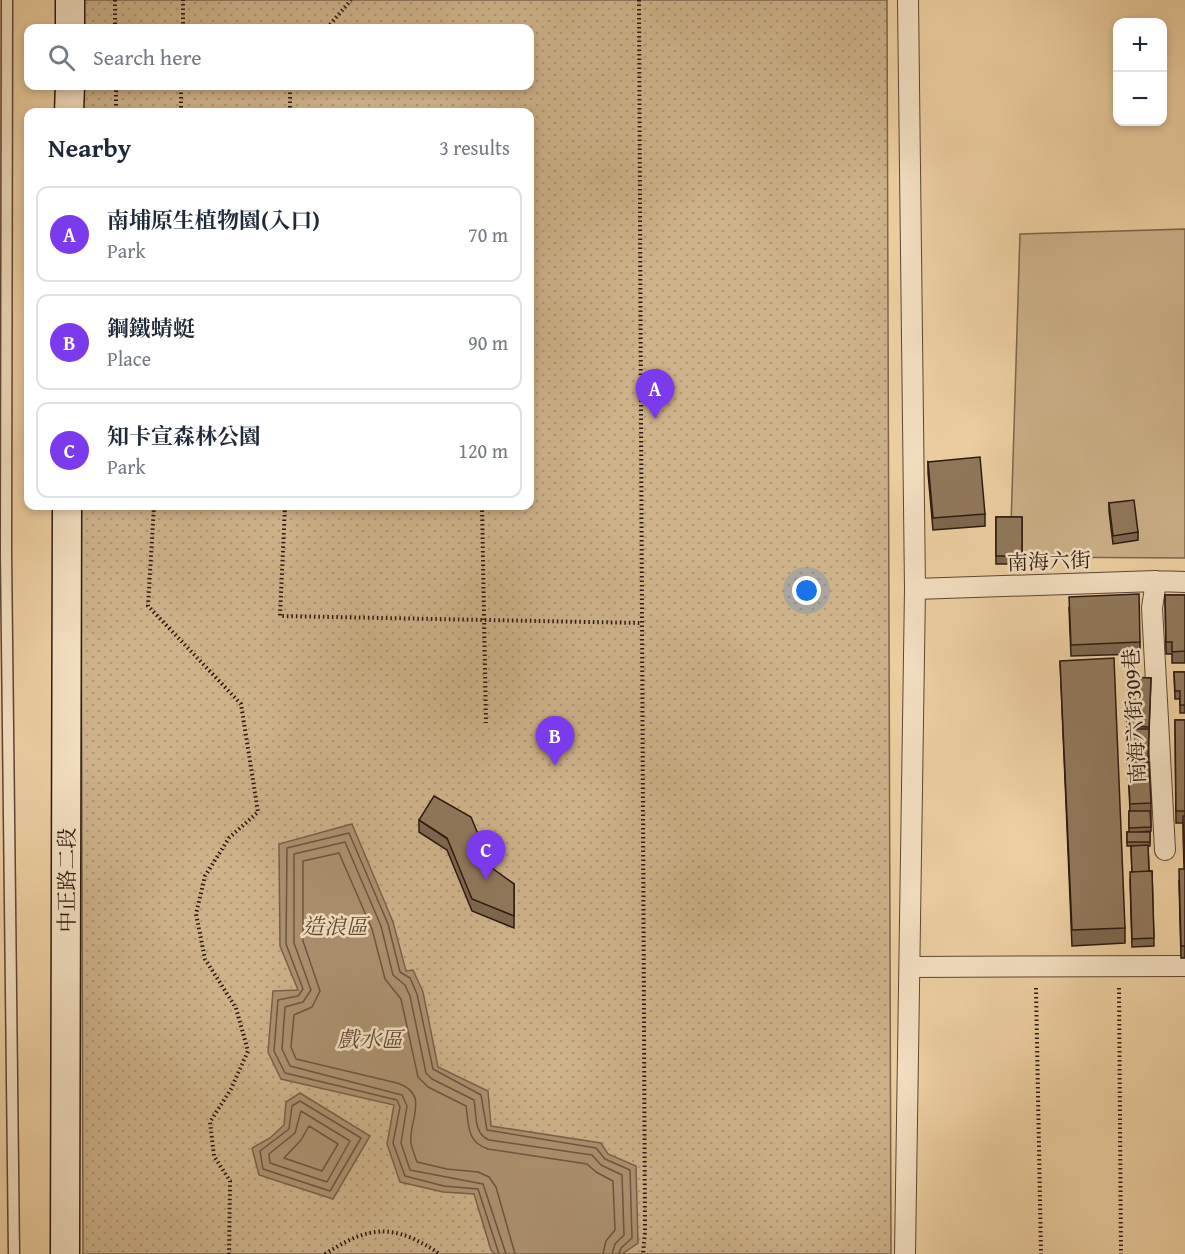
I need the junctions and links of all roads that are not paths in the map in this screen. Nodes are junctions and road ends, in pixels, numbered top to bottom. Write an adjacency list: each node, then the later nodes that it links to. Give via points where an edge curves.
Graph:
1 (7, 0): 8 (lane)
2 (70, 0): 4 (street)
3 (908, 0): 11 (street)
4 (70, 24)
5 (70, 90): 6 (street)
6 (69, 108)
7 (66, 510): 17 (street, 中正路二段)
8 (3, 553): 13 (lane)
9 (1156, 581): 10 (street, 南海六街); 11 (street, 南海六街); 12 (street, 南海六街309巷, via 1152,608)
10 (1185, 582)
11 (915, 589): 15 (street)
12 (1165, 850)
13 (5, 873): 16 (lane)
14 (1185, 966): 15 (street)
15 (910, 967): 18 (street)
16 (14, 1254)
17 (65, 1254)
18 (905, 1254)

